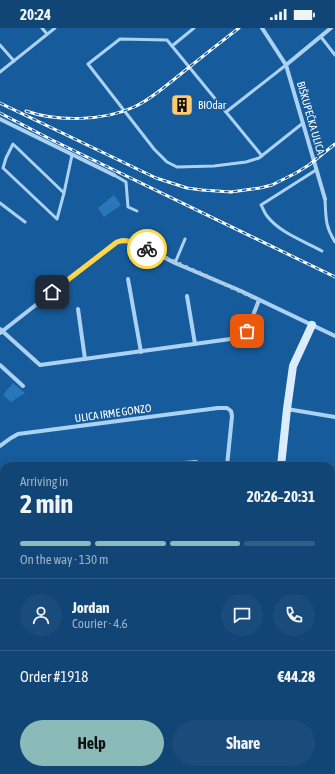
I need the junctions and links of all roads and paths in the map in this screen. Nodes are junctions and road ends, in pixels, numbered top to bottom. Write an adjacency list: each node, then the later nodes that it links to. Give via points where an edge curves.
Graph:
1 (42, 28): 8 (lane)
2 (55, 28): 8 (lane)
3 (194, 28): 11 (lane)
4 (262, 28): 14 (street, BIŠKUPEČKA ULICA)
5 (323, 28): 7 (lane)
6 (331, 28): 7 (street)
7 (326, 32): 9 (street)
8 (47, 34): 13 (lane)
9 (321, 37): 12 (lane); 14 (street)
10 (0, 45): 13 (lane)
11 (172, 46): 16 (lane); 20 (lane, via 167,40 120,39 88,64 154,149 177,168 246,162)
12 (335, 55)
13 (14, 61): 15 (lane)
14 (286, 65): 16 (lane); 18 (street, BIŠKUPEČKA ULICA)
15 (0, 72)
16 (226, 112): 20 (lane)
17 (0, 119): 19 (street)
18 (303, 123): 20 (lane); 21 (street, BIŠKUPEČKA ULICA)
19 (72, 155): 22 (street); 23 (lane)
20 (262, 156)
21 (316, 170): 24 (street, BIŠKUPEČKA ULICA); 30 (lane, via 261,205 267,216 287,233)
22 (114, 175): 26 (lane, via 126,182 128,207)
23 (64, 193): 23 (lane, via 36,166 13,144 3,168 57,219)
24 (325, 199): 29 (lane, via 326,223)
25 (0, 203): 27 (lane)
26 (137, 211)
27 (25, 222)
28 (185, 239): 31 (lane)
29 (335, 242)
30 (322, 251)
31 (175, 262): 34 (street); 37 (street, via 128,240 117,242)
32 (128, 279): 40 (street)
33 (187, 296): 39 (street)
34 (259, 300): 36 (street); 39 (street, via 243,336)
35 (78, 309): 41 (street)
36 (312, 325): 38 (street); 44 (street, via 293,366)
37 (1, 331): 41 (street, via 40,365)
38 (335, 336)
39 (195, 344): 40 (street)
40 (141, 352): 41 (street)
41 (85, 359)
42 (0, 365): 43 (street)
43 (23, 386)
44 (287, 409): 45 (street); 48 (street)
45 (335, 417)
46 (0, 446): 47 (street, ULICA IRME GONZO, via 18,434 227,408 232,416)
47 (227, 462)
48 (281, 462)

